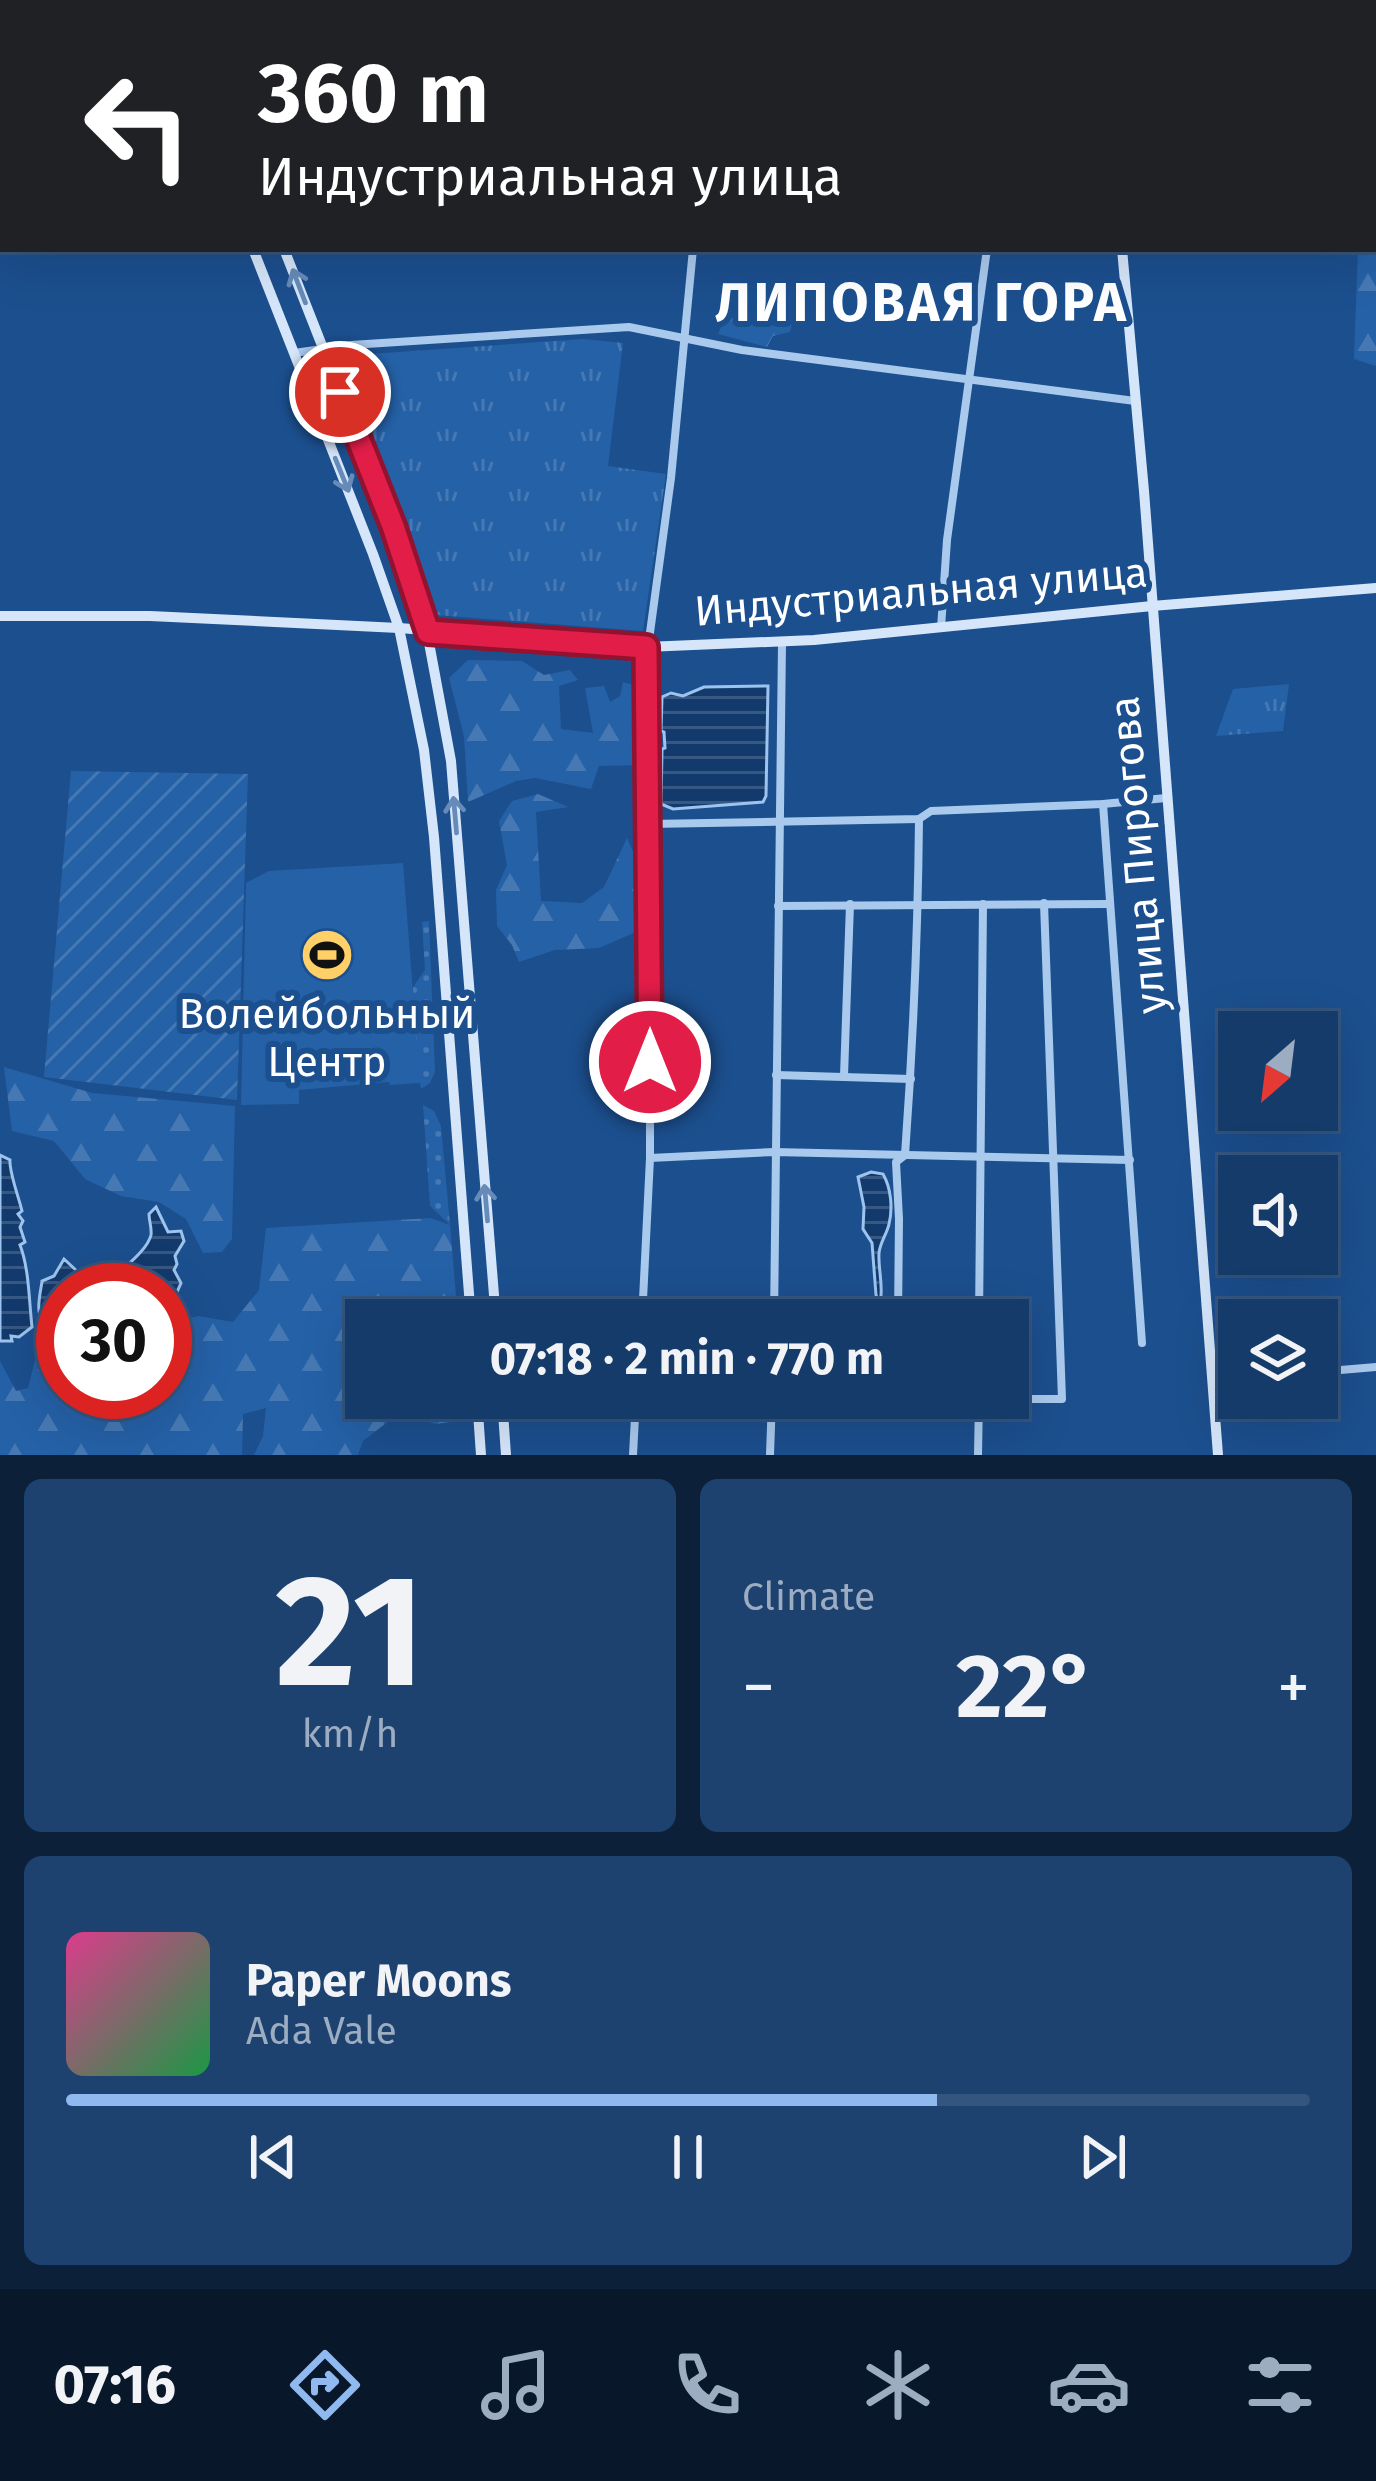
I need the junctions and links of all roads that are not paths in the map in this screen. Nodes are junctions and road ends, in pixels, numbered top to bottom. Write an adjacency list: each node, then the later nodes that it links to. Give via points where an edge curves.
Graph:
1 (254, 252): 8 (street)
2 (285, 252): 7 (street, one-way to 2)
3 (693, 252): 6 (street)
4 (987, 252): 9 (street)
5 (1122, 252): 10 (street, улица Пирогова)
6 (685, 338): 7 (street, via 629,327); 9 (street); 18 (street)
7 (323, 348): 8 (street); 16 (street)
8 (294, 353): 14 (street, one-way to 14)
9 (968, 382): 10 (street); 15 (street)
10 (1135, 401): 12 (street, улица Пирогова)
11 (1376, 588): 12 (street, Индустриальная улица)
12 (1152, 606): 15 (street, Индустриальная улица); 19 (street, улица Пирогова)
13 (0, 616): 14 (street, Индустриальная улица)
14 (399, 628): 16 (street, Индустриальная улица); 39 (street, via 434,838)
15 (941, 629): 17 (street, Индустриальная улица)
16 (428, 632): 18 (street, Индустриальная улица); 40 (street, one-way to 16, via 451,761)
17 (782, 643): 18 (street, Индустриальная улица); 22 (street)
18 (646, 647): 23 (street)
19 (1166, 798): 20 (street); 48 (street, улица Пирогова)
20 (1102, 804): 21 (street); 28 (street, улица Пирогова)
21 (919, 819): 22 (street); 26 (street)
22 (778, 822): 23 (street); 29 (street)
23 (650, 824): 37 (street)
24 (1044, 903): 27 (street); 28 (street); 36 (street)
25 (850, 904): 26 (street); 29 (street); 31 (street)
26 (919, 904): 27 (street); 32 (street)
27 (983, 904): 35 (street)
28 (1109, 904): 38 (street, улица Пирогова)
29 (778, 906): 30 (street)
30 (776, 1075): 31 (street); 33 (street)
31 (844, 1076): 32 (street)
32 (911, 1079): 34 (street)
33 (774, 1152): 34 (street); 37 (street); 42 (street)
34 (905, 1155): 35 (street); 43 (street, via 896,1162)
35 (980, 1155): 36 (street); 44 (street)
36 (1053, 1157): 38 (street); 50 (street, via 1062,1399)
37 (650, 1158): 41 (street)
38 (1130, 1160): 45 (street, улица Пирогова)
39 (469, 1299)
40 (494, 1299)
41 (644, 1299)
42 (775, 1299)
43 (898, 1299)
44 (979, 1299)
45 (1142, 1342)
46 (1376, 1367): 47 (street)
47 (1338, 1370)
48 (1214, 1381): 49 (street); 61 (street, улица Пирогова)
49 (1218, 1381)
50 (1029, 1399)
51 (479, 1419): 56 (street)
52 (503, 1419): 57 (street)
53 (635, 1419): 58 (street)
54 (771, 1419): 59 (street)
55 (979, 1419): 60 (street)
56 (482, 1455)
57 (506, 1455)
58 (633, 1455)
59 (770, 1455)
60 (978, 1455)
61 (1218, 1455)

